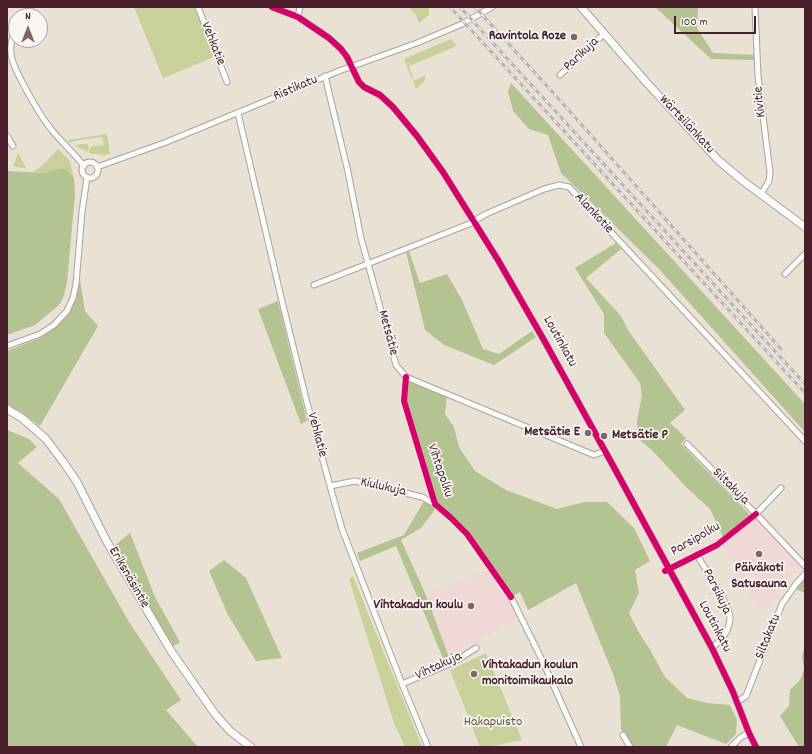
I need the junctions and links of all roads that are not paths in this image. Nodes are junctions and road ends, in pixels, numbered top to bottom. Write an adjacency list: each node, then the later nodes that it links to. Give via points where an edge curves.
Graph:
1 (198, 7): 14 (street, Vehkatie)
2 (272, 7): 7 (street, Loutinkatu)
3 (300, 7): 7 (street)
4 (492, 7): 11 (street, Ristikatu, via 462,24 417,43)
5 (581, 7): 8 (street, Wärtsilänkatu)
6 (755, 7): 21 (street, Kivitie, via 758,76 770,172 769,182)
7 (298, 17): 11 (street, Loutinkatu, via 329,38)
8 (604, 34): 13 (street, Parikuja); 21 (street, Wärtsilänkatu, via 718,160)
9 (10, 48): 10 (street)
10 (10, 62): 18 (street, via 50,128)
11 (352, 66): 12 (street, Ristikatu); 22 (street, Loutinkatu, via 359,82 380,95 397,111 439,167)
12 (325, 76): 15 (street, Ristikatu); 25 (street, Metsätie)
13 (560, 76)
14 (227, 82)
15 (238, 113): 19 (street, Ristikatu); 33 (street, Vehkatie, via 280,297)
16 (7, 136): 17 (street)
17 (13, 146)
18 (84, 166): 19 (street, via 92,163); 20 (street, via 82,172)
19 (97, 167): 20 (street, via 96,176)
20 (87, 177): 28 (street, via 76,284 67,311 54,325 40,334)
21 (761, 194): 23 (street, Wärtsilänkatu)
22 (474, 221): 25 (street, Alankotie); 30 (street, Alankotie, via 544,189 559,185 569,187); 32 (street, Loutinkatu, via 545,342)
23 (805, 227)
24 (805, 254): 26 (street)
25 (369, 264): 27 (street, Alankotie); 32 (street, Metsätie, via 396,365 406,377 594,455)
26 (785, 274)
27 (314, 285)
28 (7, 346)
29 (7, 409): 47 (street, Eriksnäsintie, via 22,418 46,439 64,463 171,651 215,714 230,731)
30 (805, 441)
31 (687, 444): 36 (street, Siltakuja)
32 (605, 452): 42 (street, Loutinkatu)
33 (330, 486): 35 (street, Kiulukuja, via 355,481 422,497); 43 (street, Vehkatie, via 342,529)
34 (781, 488): 36 (street)
35 (434, 504)
36 (756, 514): 38 (street, Siltakuja)
37 (697, 555): 42 (street, Parsikuja, via 730,618 728,630 722,640)
38 (805, 566)
39 (805, 574): 44 (street, Siltakatu, via 784,601 746,696)
40 (511, 597): 49 (street)
41 (476, 648): 43 (street, Vihtakuja, via 454,662)
42 (712, 648): 44 (street, Loutinkatu)
43 (402, 684): 48 (street, Vehkatie)
44 (737, 702): 45 (street, Loutinkatu)
45 (749, 733): 51 (street, via 740,737); 52 (street, Loutinkatu)
46 (622, 735): 50 (street)
47 (251, 747)
48 (428, 747)
49 (581, 747)
50 (630, 747)
51 (731, 747)
52 (756, 747)

